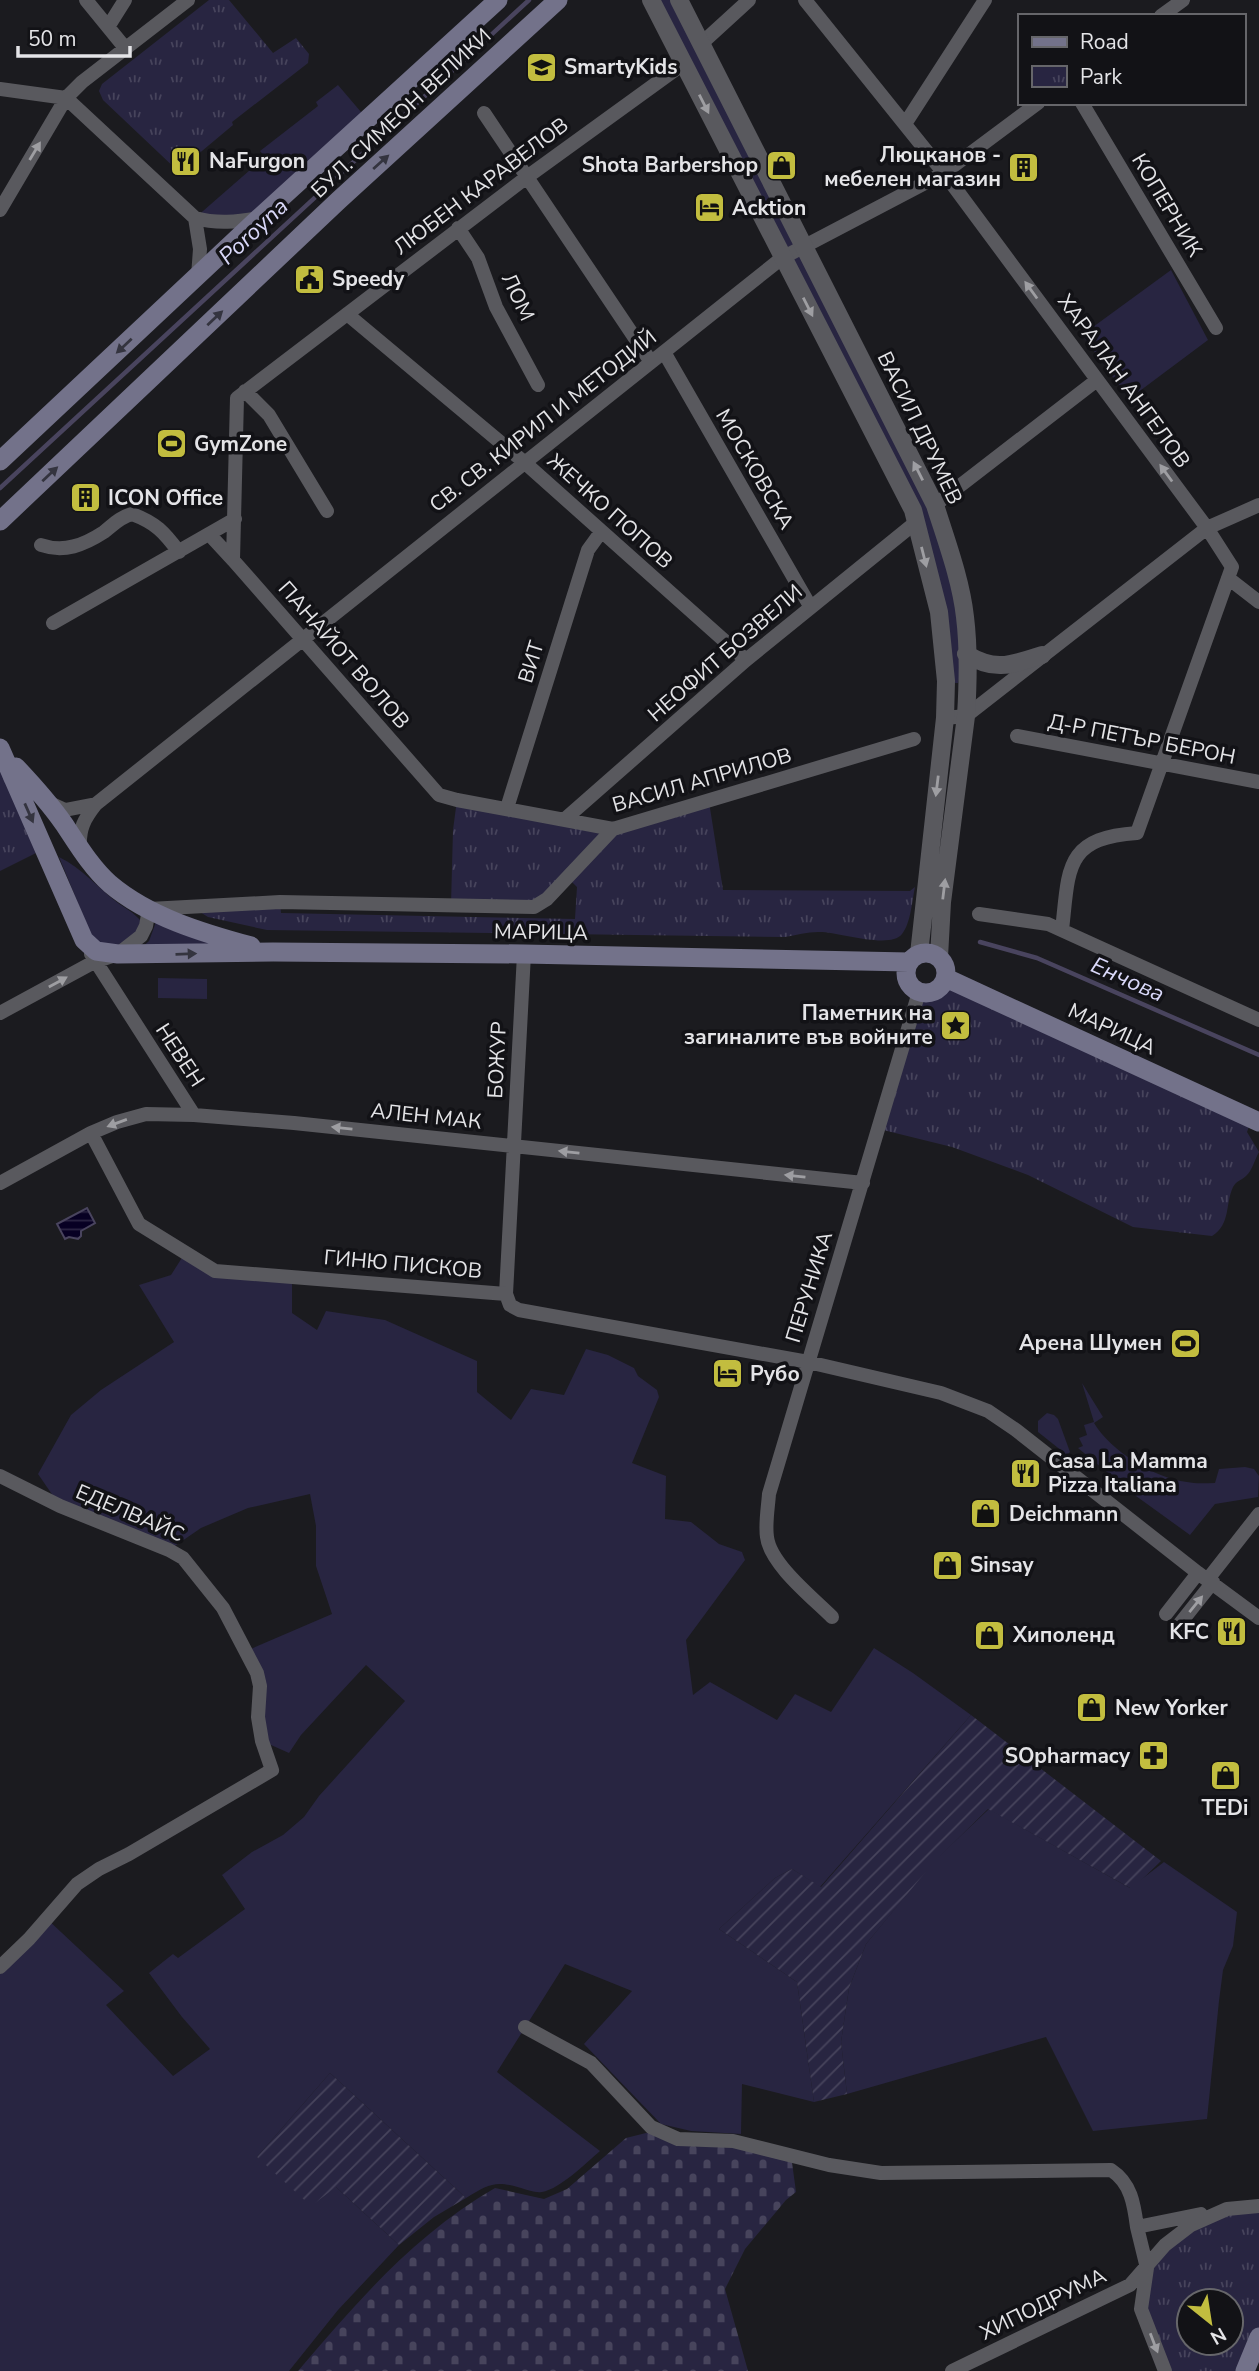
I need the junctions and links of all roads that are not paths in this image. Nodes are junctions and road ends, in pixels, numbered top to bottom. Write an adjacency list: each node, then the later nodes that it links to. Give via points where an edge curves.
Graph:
1 (86, 0): 13 (street)
2 (125, 0): 13 (street)
3 (188, 0): 15 (street)
4 (498, 0): 27 (main road, БУЛ. СИМЕОН ВЕЛИКИ)
5 (558, 0): 45 (main road, БУЛ. СИМЕОН ВЕЛИКИ, one-way to 5)
6 (650, 0): 16 (street, ВАСИЛ ДРУМЕВ)
7 (680, 0): 14 (street, ВАСИЛ ДРУМЕВ)
8 (749, 0): 14 (street)
9 (805, 0): 22 (street, ХАРАЛАН АНГЕЛОВ)
10 (985, 0): 22 (street)
11 (1176, 2): 12 (street)
12 (1163, 14)
13 (108, 27): 15 (street)
14 (702, 43): 29 (street, ВАСИЛ ДРУМЕВ)
15 (126, 49): 18 (street)
16 (683, 64): 24 (street, ЛЮБЕН КАРАВЕЛОВ); 30 (street, ВАСИЛ ДРУМЕВ, one-way to 30)
17 (0, 89): 18 (street)
18 (66, 98): 25 (street, one-way to 18); 26 (street)
19 (1035, 105): 23 (street, СВ. СВ. КИРИЛ И МЕТОДИЙ)
20 (1083, 105): 33 (street, КОПЕРНИК)
21 (484, 113): 24 (street)
22 (905, 124): 23 (street, ХАРАЛАН АНГЕЛОВ)
23 (944, 173): 29 (street, СВ. СВ. КИРИЛ И МЕТОДИЙ); 36 (street, ХАРАЛАН АНГЕЛОВ, one-way to 23)
24 (527, 177): 28 (street, ЛЮБЕН КАРАВЕЛОВ); 35 (street)
25 (0, 210)
26 (195, 218): 27 (street, via 229,223); 31 (street)
27 (260, 218): 31 (main road, БУЛ. СИМЕОН ВЕЛИКИ)
28 (458, 228): 32 (street, ЛЮБЕН КАРАВЕЛОВ); 37 (street, ЛОМ, via 478,258 496,307)
29 (804, 245): 30 (street, СВ. СВ. КИРИЛ И МЕТОДИЙ); 41 (street, ВАСИЛ ДРУМЕВ, one-way to 29)
30 (782, 258): 34 (street, СВ. СВ. КИРИЛ И МЕТОДИЙ); 46 (street, ВАСИЛ ДРУМЕВ, one-way to 46, via 913,510)
31 (198, 276): 39 (main road, БУЛ. СИМЕОН ВЕЛИКИ, one-way to 39)
32 (347, 314): 38 (street, ЛЮБЕН КАРАВЕЛОВ); 40 (street, ЖЕЧКО ПОПОВ)
33 (1216, 328)
34 (664, 352): 35 (street, СВ. СВ. КИРИЛ И МЕТОДИЙ); 55 (street, МОСКОВСКА)
35 (651, 362): 40 (street, СВ. СВ. КИРИЛ И МЕТОДИЙ)
36 (1097, 380): 41 (street); 47 (street, ХАРАЛАН АНГЕЛОВ, one-way to 36)
37 (538, 385)
38 (245, 391): 43 (street, via 269,415); 44 (street, via 237,398)
39 (0, 461)
40 (524, 462): 48 (street, ЖЕЧКО ПОПОВ); 57 (street, СВ. СВ. КИРИЛ И МЕТОДИЙ)
41 (935, 505): 58 (street, ВАСИЛ ДРУМЕВ, via 965,616)
42 (1259, 505): 47 (street)
43 (327, 511)
44 (235, 519): 49 (street); 52 (street)
45 (0, 521)
46 (915, 523): 55 (street, НЕОФИТ БОЗВЕЛИ); 62 (street, ВАСИЛ ДРУМЕВ, one-way to 62, via 939,612)
47 (1207, 528): 53 (street, ХАРАЛАН АНГЕЛОВ, via 1232,566); 59 (street)
48 (601, 532): 60 (street, ЖЕЧКО ПОПОВ); 71 (street, ВИТ, via 588,550)
49 (209, 534): 51 (street); 52 (street, ПАНАЙОТ ВОЛОВ)
50 (41, 545): 51 (street, via 59,550 75,546 132,514 149,520)
51 (179, 552): 56 (street)
52 (233, 560): 57 (street, ПАНАЙОТ ВОЛОВ)
53 (1228, 578): 54 (street); 66 (street)
54 (1259, 602)
55 (810, 606): 60 (street, НЕОФИТ БОЗВЕЛИ)
56 (52, 623)
57 (302, 640): 69 (street, ПАНАЙОТ ВОЛОВ, via 439,795); 70 (street, СВ. СВ. КИРИЛ И МЕТОДИЙ)
58 (966, 654): 59 (street, via 982,664 997,666); 61 (street, ВАСИЛ ДРУМЕВ)
59 (1042, 655): 61 (street)
60 (746, 660): 72 (street, НЕОФИТ БОЗВЕЛИ)
61 (966, 716): 62 (street); 82 (street, ВАСИЛ ДРУМЕВ, one-way to 61)
62 (945, 718): 84 (street, ВАСИЛ ДРУМЕВ, one-way to 84)
63 (1017, 736): 66 (street, Д-Р ПЕТЪР БЕРОН)
64 (914, 739): 73 (street, ВАСИЛ АПРИЛОВ)
65 (1, 749): 68 (main road); 78 (main road, one-way to 78)
66 (1161, 765): 67 (street, Д-Р ПЕТЪР БЕРОН); 77 (street, via 1137,833 1092,841 1078,853 1068,874)
67 (1259, 782)
68 (46, 800): 70 (street, via 65,810); 74 (main road)
69 (457, 800): 71 (street, ВАСИЛ АПРИЛОВ)
70 (96, 804): 74 (street, via 83,821)
71 (507, 808): 72 (street, ВАСИЛ АПРИЛОВ)
72 (565, 819): 73 (street, ВАСИЛ АПРИЛОВ)
73 (613, 829): 75 (street, МАРИЦА, via 534,907 281,902)
74 (80, 849): 75 (main road, via 110,884)
75 (149, 909): 79 (main road, МАРИЦА, via 217,937); 80 (street, via 141,936)
76 (979, 914): 77 (street)
77 (1062, 930): 88 (street)
78 (84, 940): 80 (main road, via 96,951); 83 (street, НЕВЕН)
79 (273, 952): 80 (main road, МАРИЦА, one-way to 79); 81 (main road, МАРИЦА)
80 (118, 954): 83 (street, МАРИЦА)
81 (524, 954): 84 (main road, МАРИЦА); 92 (street, БОЖУР)
82 (939, 957): 84 (main road, via 929,953); 85 (main road, via 946,966)
83 (94, 962): 87 (street, МАРИЦА, one-way to 83); 89 (street, НЕВЕН)
84 (911, 963): 86 (main road, via 910,985)
85 (946, 978): 86 (main road, via 936,991); 90 (main road, МАРИЦА)
86 (919, 992): 94 (street, ПЕРУНИКА)
87 (0, 1013)
88 (1259, 1020)
89 (194, 1115): 91 (street, АЛЕН МАК, one-way to 91, via 146,1114); 92 (street, АЛЕН МАК, one-way to 89)
90 (1259, 1122)
91 (91, 1133): 93 (street, АЛЕН МАК); 95 (street, ГИНЮ ПИСКОВ, via 139,1224 215,1272)
92 (513, 1146): 94 (street, АЛЕН МАК, one-way to 92); 95 (street, БОЖУР)
93 (0, 1183)
94 (863, 1183): 96 (street, ПЕРУНИКА)
95 (506, 1294): 96 (street, ГИНЮ ПИСКОВ, via 510,1305 519,1310)
96 (808, 1362): 99 (street, ГИНЮ ПИСКОВ, via 940,1393 988,1411); 101 (street, ПЕРУНИКА, via 769,1494 767,1538 777,1561)
97 (0, 1476): 104 (street, ЕДЕЛВАЙС, via 183,1558 223,1608 257,1673 258,1717 272,1770 77,1884)
98 (1259, 1514): 99 (street)
99 (1206, 1578): 100 (street); 102 (street, ГИНЮ ПИСКОВ); 103 (street, one-way to 99)
100 (1166, 1614)
101 (832, 1617)
102 (1259, 1618)
103 (1178, 1626)
104 (0, 1966)
105 (525, 2027): 108 (street, via 590,2063 651,2127 678,2139 733,2141 881,2173 1111,2170 1123,2178 1134,2203)
106 (1259, 2206): 107 (street)
107 (1227, 2209): 108 (street); 109 (street, ХИПОДРУМА, via 1191,2225)
108 (1137, 2227): 109 (street)
109 (1147, 2268): 110 (street, ХИПОДРУМА); 111 (street)
110 (1108, 2297): 111 (street, via 1129,2299); 113 (street, ХИПОДРУМА)
111 (1141, 2309): 114 (street, one-way to 114)
112 (1259, 2337): 115 (main road)
113 (952, 2371)
114 (1165, 2371)
115 (1244, 2371)

